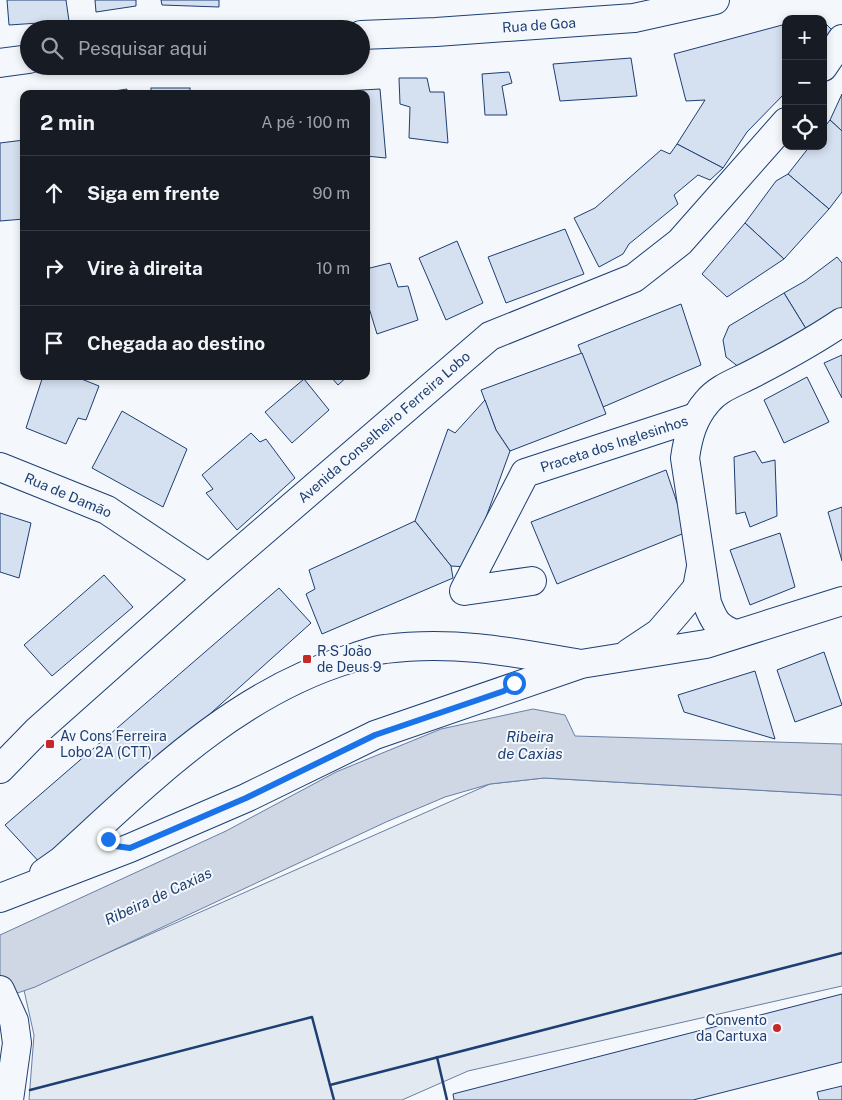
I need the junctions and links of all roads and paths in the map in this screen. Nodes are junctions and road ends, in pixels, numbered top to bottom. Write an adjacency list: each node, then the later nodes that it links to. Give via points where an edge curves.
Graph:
1 (715, 0): 2 (street, Rua de Goa, via 634,18)
2 (370, 35)
3 (842, 39): 5 (street)
4 (20, 60): 6 (street)
5 (827, 61)
6 (0, 63)
7 (782, 127): 12 (street, Avenida Conselheiro Ferreira Lobo, via 680,242 634,278 490,336)
8 (842, 322): 9 (street, via 727,386 708,400)
9 (696, 417): 11 (street, via 685,458); 13 (street, Praceta dos Inglesinhos, via 525,473 464,591)
10 (0, 467): 12 (street, Rua de Damão, via 107,510)
11 (701, 567): 15 (street, via 713,618 721,628); 17 (street, via 697,588 659,633)
12 (209, 578): 20 (street, Avenida Conselheiro Ferreira Lobo, via 37,730)
13 (532, 581)
14 (842, 601): 15 (street)
15 (735, 634): 17 (street, via 706,644)
16 (504, 650): 18 (street); 19 (street, via 514,656 520,673); 21 (street, via 446,644 384,649 326,666 242,709 163,768)
17 (621, 658): 18 (street)
18 (581, 664): 19 (street)
19 (504, 691): 22 (street, via 375,735 246,798)
20 (0, 768)
21 (112, 814): 22 (street, via 106,829 108,839 115,846); 23 (street, via 61,860)
22 (130, 848): 23 (street)
23 (10, 895)
24 (4, 997): 25 (street, via 14,1021 17,1043)
25 (9, 1100)

